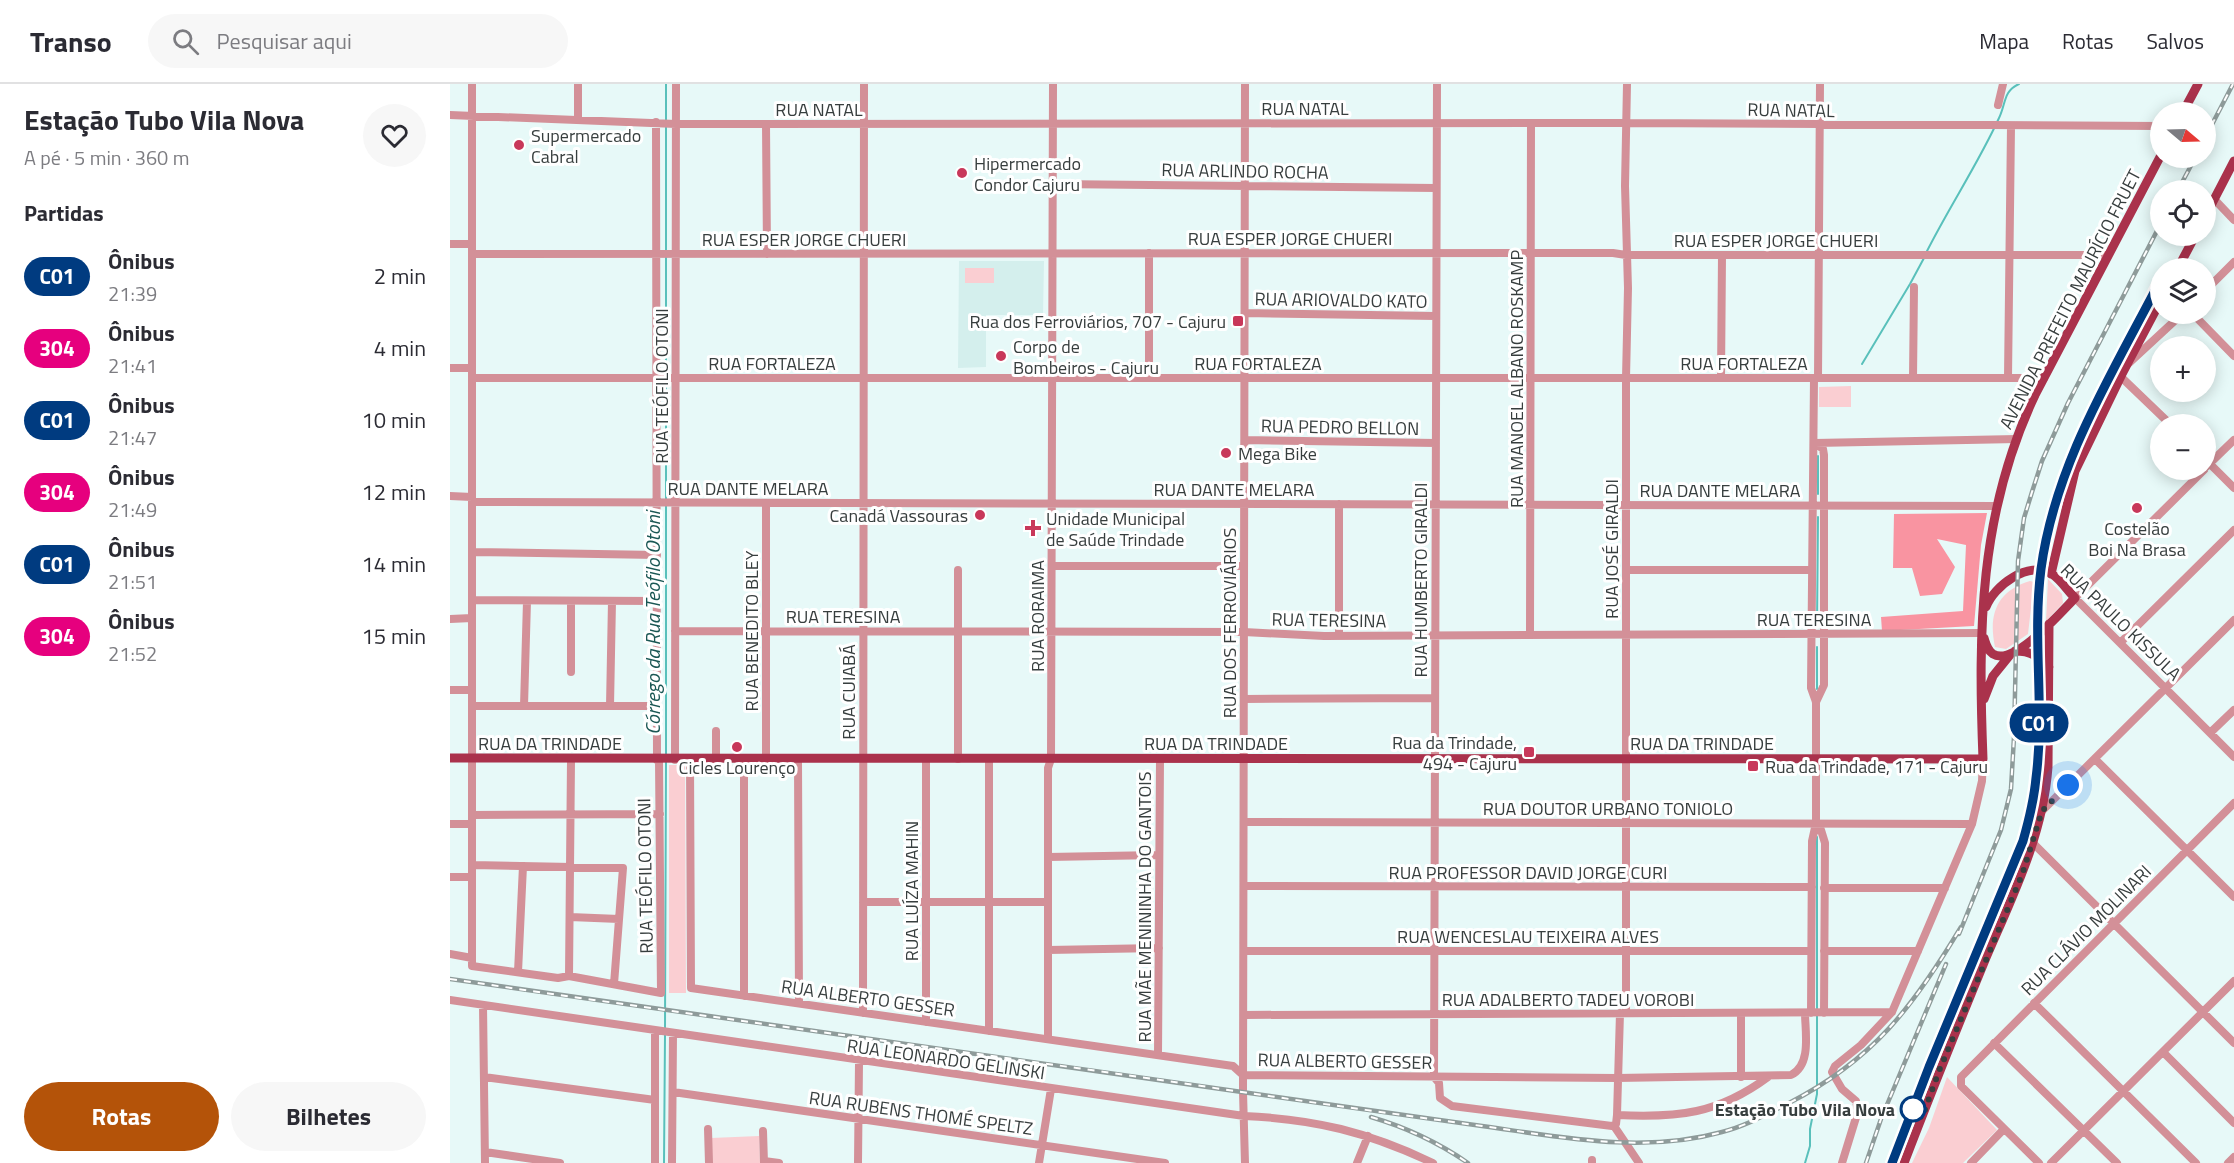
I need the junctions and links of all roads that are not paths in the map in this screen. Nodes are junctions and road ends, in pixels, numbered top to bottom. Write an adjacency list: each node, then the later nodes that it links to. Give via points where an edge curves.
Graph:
1 (472, 84): 15 (street)
2 (578, 84): 16 (street)
3 (676, 84): 23 (street, RUA TEÓFILO OTONI)
4 (864, 84): 25 (street, RUA CUIABÁ)
5 (1053, 84): 18 (street, RUA RORAIMA)
6 (1245, 84): 19 (street, RUA DOS FERROVIÁRIOS)
7 (1437, 84): 20 (street, RUA HUMBERTO GIRALDI)
8 (1627, 84): 22 (street, RUA JOSÉ GIRALDI)
9 (1820, 84): 26 (street)
10 (2003, 84): 13 (street)
11 (2198, 84): 12 (main road)
12 (2188, 102)
13 (1998, 105)
14 (450, 115): 15 (street, RUA NATAL)
15 (472, 115): 16 (street, RUA NATAL); 38 (street)
16 (578, 119): 17 (street, RUA NATAL)
17 (656, 122): 23 (street, RUA NATAL); 45 (street, RUA TEÓFILO OTONI)
18 (1053, 123): 19 (street, RUA NATAL); 25 (street, RUA NATAL); 31 (street, RUA RORAIMA)
19 (1245, 123): 20 (street, RUA NATAL); 32 (street, RUA DOS FERROVIÁRIOS)
20 (1436, 123): 21 (street, RUA NATAL); 33 (street, RUA HUMBERTO GIRALDI)
21 (1531, 123): 22 (street, RUA NATAL); 43 (street, RUA MANOEL ALBANO ROSKAMP)
22 (1627, 123): 26 (street, RUA NATAL); 49 (street, RUA JOSÉ GIRALDI)
23 (676, 124): 24 (street, RUA NATAL); 46 (street, RUA TEÓFILO OTONI)
24 (766, 124): 25 (street, RUA NATAL); 47 (street)
25 (864, 124): 48 (street, RUA CUIABÁ)
26 (1820, 126): 27 (street, RUA NATAL); 51 (street)
27 (2007, 126): 28 (street, RUA NATAL); 52 (street)
28 (2150, 126)
29 (2234, 161): 34 (main road)
30 (2154, 168): 53 (main road, AVENIDA PREFEITO MAURÍCIO FRUET)
31 (1053, 184): 32 (street, RUA ARLINDO ROCHA); 39 (street, RUA RORAIMA)
32 (1245, 186): 33 (street, RUA ARLINDO ROCHA); 41 (street, RUA DOS FERROVIÁRIOS)
33 (1436, 188): 42 (street, RUA HUMBERTO GIRALDI)
34 (2216, 196)
35 (2216, 202): 36 (street)
36 (2234, 220)
37 (450, 244): 38 (street)
38 (472, 244): 44 (street)
39 (1052, 253): 40 (street, RUA ESPER JORGE CHUERI); 48 (street, RUA ESPER JORGE CHUERI); 71 (street, RUA RORAIMA)
40 (1149, 253): 41 (street, RUA ESPER JORGE CHUERI); 72 (street)
41 (1245, 253): 42 (street, RUA ESPER JORGE CHUERI); 57 (street, RUA DOS FERROVIÁRIOS)
42 (1436, 253): 43 (street, RUA ESPER JORGE CHUERI); 58 (street, RUA HUMBERTO GIRALDI)
43 (1531, 253): 49 (street, RUA ESPER JORGE CHUERI); 75 (street, RUA MANOEL ALBANO ROSKAMP)
44 (472, 254): 45 (street, RUA ESPER JORGE CHUERI); 65 (street)
45 (656, 254): 46 (street, RUA ESPER JORGE CHUERI); 68 (street, RUA TEÓFILO OTONI)
46 (676, 254): 47 (street, RUA ESPER JORGE CHUERI); 69 (street, RUA TEÓFILO OTONI)
47 (767, 254): 48 (street, RUA ESPER JORGE CHUERI)
48 (864, 254): 70 (street, RUA CUIABÁ)
49 (1626, 255): 50 (street, RUA ESPER JORGE CHUERI); 76 (street, RUA JOSÉ GIRALDI)
50 (1722, 255): 51 (street, RUA ESPER JORGE CHUERI); 77 (street)
51 (1819, 255): 52 (street, RUA ESPER JORGE CHUERI); 78 (street)
52 (2010, 255): 53 (street, RUA ESPER JORGE CHUERI); 80 (street)
53 (2108, 255): 81 (main road, AVENIDA PREFEITO MAURÍCIO FRUET)
54 (2234, 262): 55 (street)
55 (2216, 280)
56 (1914, 287): 79 (street)
57 (1245, 313): 58 (street, RUA ARIOVALDO KATO); 73 (street, RUA DOS FERROVIÁRIOS)
58 (1436, 316): 74 (street, RUA HUMBERTO GIRALDI)
59 (2150, 321): 63 (main road)
60 (2171, 324): 63 (street)
61 (2203, 324): 62 (street)
62 (2234, 356)
63 (2127, 364): 66 (main road)
64 (450, 368): 65 (street)
65 (472, 368): 67 (street)
66 (2120, 376): 82 (street); 115 (main road, via 2072,478)
67 (472, 378): 68 (street, RUA FORTALEZA); 93 (street)
68 (657, 378): 69 (street, RUA FORTALEZA); 94 (street, RUA TEÓFILO OTONI)
69 (676, 378): 70 (street, RUA FORTALEZA); 95 (street, RUA TEÓFILO OTONI)
70 (864, 378): 71 (street, RUA FORTALEZA); 97 (street, RUA CUIABÁ)
71 (1052, 378): 72 (street, RUA FORTALEZA); 98 (street, RUA RORAIMA)
72 (1149, 378): 73 (street, RUA FORTALEZA)
73 (1245, 378): 74 (street, RUA FORTALEZA); 85 (street, RUA DOS FERROVIÁRIOS)
74 (1436, 378): 75 (street, RUA FORTALEZA); 86 (street, RUA HUMBERTO GIRALDI)
75 (1531, 378): 76 (street, RUA FORTALEZA); 102 (street, RUA MANOEL ALBANO ROSKAMP)
76 (1626, 378): 77 (street, RUA FORTALEZA); 103 (street, RUA JOSÉ GIRALDI)
77 (1721, 378): 78 (street, RUA FORTALEZA)
78 (1816, 378): 79 (street, RUA FORTALEZA); 87 (street)
79 (1913, 378): 80 (street, RUA FORTALEZA)
80 (2008, 378): 81 (street, RUA FORTALEZA)
81 (2044, 378): 83 (main road, AVENIDA PREFEITO MAURÍCIO FRUET)
82 (2160, 414)
83 (2017, 439): 87 (street); 106 (main road, AVENIDA PREFEITO MAURÍCIO FRUET)
84 (2234, 440): 88 (street)
85 (1245, 441): 86 (street, RUA PEDRO BELLON); 99 (street, RUA DOS FERROVIÁRIOS)
86 (1436, 442): 101 (street, RUA HUMBERTO GIRALDI)
87 (1815, 443): 104 (street); 105 (street, via 1824,454)
88 (2216, 456)
89 (2216, 473): 91 (street)
90 (2191, 480): 116 (street)
91 (2234, 488)
92 (450, 496): 93 (street, RUA DANTE MELARA)
93 (472, 499): 94 (street, RUA DANTE MELARA); 108 (street)
94 (657, 502): 95 (street, RUA DANTE MELARA); 109 (street, RUA TEÓFILO OTONI)
95 (676, 502): 96 (street, RUA DANTE MELARA); 127 (street, RUA TEÓFILO OTONI)
96 (766, 503): 97 (street, RUA DANTE MELARA); 128 (street, RUA BENEDITO BLEY)
97 (864, 503): 98 (street, RUA DANTE MELARA); 129 (street, RUA CUIABÁ)
98 (1052, 503): 99 (street, RUA DANTE MELARA); 110 (street, RUA RORAIMA)
99 (1244, 504): 100 (street, RUA DANTE MELARA); 111 (street, RUA DOS FERROVIÁRIOS)
100 (1339, 504): 101 (street, RUA DANTE MELARA); 138 (street)
101 (1435, 504): 102 (street, RUA DANTE MELARA); 139 (street, RUA HUMBERTO GIRALDI)
102 (1531, 504): 103 (street, RUA DANTE MELARA); 136 (street, RUA MANOEL ALBANO ROSKAMP)
103 (1626, 505): 104 (street, RUA DANTE MELARA); 113 (street, RUA JOSÉ GIRALDI)
104 (1812, 505): 105 (street, RUA DANTE MELARA); 114 (street)
105 (1824, 505): 106 (street, RUA DANTE MELARA); 135 (street)
106 (1997, 506): 123 (main road, AVENIDA PREFEITO MAURÍCIO FRUET, via 1986,566)
107 (2234, 530): 140 (street)
108 (472, 552): 109 (street); 117 (street)
109 (657, 555): 121 (street, RUA TEÓFILO OTONI)
110 (1052, 566): 111 (street); 131 (street, RUA RORAIMA)
111 (1244, 566): 132 (street, RUA DOS FERROVIÁRIOS)
112 (958, 570): 130 (street)
113 (1626, 570): 114 (street); 137 (street, RUA JOSÉ GIRALDI)
114 (1812, 570): 134 (street)
115 (2051, 574): 116 (main road, RUA PAULO KISSULA); 123 (main road, RUA PAULO KISSULA, via 2026,572 2002,586 1988,600)
116 (2075, 598): 126 (main road); 140 (street, RUA PAULO KISSULA)
117 (472, 600): 118 (street); 122 (street)
118 (526, 600): 119 (street); 151 (street)
119 (571, 601): 120 (street); 143 (street)
120 (612, 601): 121 (street); 152 (street)
121 (657, 602): 153 (street, RUA TEÓFILO OTONI)
122 (472, 618): 124 (street); 146 (street)
123 (1983, 618): 133 (main road, AVENIDA PREFEITO MAURÍCIO FRUET)
124 (450, 619)
125 (2234, 620): 144 (street)
126 (2049, 624): 141 (main road); 142 (main road)
127 (675, 631): 128 (street, RUA TERESINA); 176 (street, RUA TEÓFILO OTONI)
128 (766, 631): 129 (street, RUA TERESINA); 180 (street, RUA BENEDITO BLEY)
129 (863, 631): 130 (street, RUA TERESINA); 161 (street, RUA CUIABÁ)
130 (958, 632): 131 (street, RUA TERESINA); 163 (street)
131 (1052, 632): 132 (street, RUA TERESINA); 165 (street, RUA RORAIMA)
132 (1244, 632): 138 (street, RUA TERESINA); 148 (street, RUA DOS FERROVIÁRIOS)
133 (1982, 633): 135 (street, RUA TERESINA); 141 (main road, via 1987,648 1994,654 2003,656); 155 (main road, AVENIDA PREFEITO MAURÍCIO FRUET)
134 (1811, 634): 135 (street, RUA TERESINA); 137 (street, RUA TERESINA); 149 (street, via 1811,688)
135 (1824, 634): 149 (street, via 1824,685)
136 (1530, 635): 137 (street, RUA TERESINA); 139 (street, RUA TERESINA)
137 (1626, 635): 169 (street, RUA JOSÉ GIRALDI)
138 (1339, 636): 139 (street, RUA TERESINA)
139 (1435, 636): 147 (street, RUA HUMBERTO GIRALDI)
140 (2120, 643): 144 (street, RUA PAULO KISSULA)
141 (2015, 651): 142 (main road, via 2031,652); 155 (main road, via 1993,676)
142 (2049, 667): 182 (main road, via 2048,767)
143 (572, 672)
144 (2165, 688): 157 (street, RUA PAULO KISSULA); 172 (street)
145 (450, 690): 146 (street)
146 (472, 690): 150 (street)
147 (1435, 698): 148 (street); 168 (street, RUA HUMBERTO GIRALDI)
148 (1244, 699): 167 (street, RUA DOS FERROVIÁRIOS)
149 (1816, 702): 170 (street)
150 (472, 706): 151 (street); 173 (street)
151 (524, 706): 152 (street)
152 (610, 706): 153 (street)
153 (657, 706): 175 (street, RUA TEÓFILO OTONI)
154 (2234, 710): 157 (street)
155 (1982, 716): 171 (main road, AVENIDA PREFEITO MAURÍCIO FRUET)
156 (716, 731): 178 (street)
157 (2210, 734): 159 (street, RUA PAULO KISSULA)
158 (450, 758): 173 (main road, RUA DA TRINDADE)
159 (2234, 758)
160 (798, 759): 161 (main road, RUA DA TRINDADE); 180 (main road, RUA DA TRINDADE); 233 (street)
161 (863, 759): 162 (main road, RUA DA TRINDADE); 209 (street, RUA CUIABÁ)
162 (926, 759): 163 (main road, RUA DA TRINDADE); 210 (street, RUA LUÍZA MAHIN)
163 (958, 759): 164 (main road, RUA DA TRINDADE)
164 (989, 759): 165 (main road, RUA DA TRINDADE); 211 (street)
165 (1052, 759): 166 (main road, RUA DA TRINDADE); 196 (street, RUA RORAIMA, via 1048,768)
166 (1160, 759): 167 (main road, RUA DA TRINDADE); 195 (street, RUA MÃE MENININHA DO GANTOIS)
167 (1244, 759): 168 (main road, RUA DA TRINDADE); 186 (street, RUA DOS FERROVIÁRIOS)
168 (1435, 759): 169 (main road, RUA DA TRINDADE); 187 (street, RUA HUMBERTO GIRALDI)
169 (1626, 759): 170 (main road, RUA DA TRINDADE); 188 (street, RUA JOSÉ GIRALDI)
170 (1816, 759): 171 (main road, RUA DA TRINDADE); 189 (street)
171 (1983, 759): 192 (street, AVENIDA PREFEITO MAURÍCIO FRUET)
172 (2095, 759): 182 (street); 194 (street)
173 (472, 760): 174 (main road, RUA DA TRINDADE); 185 (street)
174 (571, 760): 175 (main road, RUA DA TRINDADE); 183 (street)
175 (658, 760): 176 (main road, RUA DA TRINDADE); 184 (street, RUA TEÓFILO OTONI)
176 (675, 760): 177 (main road, RUA DA TRINDADE)
177 (690, 760): 178 (main road, RUA DA TRINDADE); 230 (street, RUA ALBERTO GESSER, via 691,988)
178 (716, 760): 179 (main road, RUA DA TRINDADE)
179 (744, 760): 180 (main road, RUA DA TRINDADE); 230 (street)
180 (766, 760)
181 (2234, 803): 194 (street, RUA CLÁVIO MOLINARI)
182 (2042, 811): 193 (main road)
183 (571, 814): 184 (street); 185 (street); 199 (street)
184 (660, 814): 229 (street, RUA TEÓFILO OTONI, via 662,993)
185 (472, 815): 191 (street)
186 (1244, 822): 187 (street, RUA DOUTOR URBANO TONIOLO); 202 (street, RUA DOS FERROVIÁRIOS)
187 (1435, 823): 188 (street, RUA DOUTOR URBANO TONIOLO); 203 (street, RUA HUMBERTO GIRALDI)
188 (1626, 823): 189 (street, RUA DOUTOR URBANO TONIOLO); 204 (street, RUA JOSÉ GIRALDI)
189 (1816, 823): 192 (street, RUA DOUTOR URBANO TONIOLO); 205 (street); 206 (street, via 1824,836)
190 (450, 824): 191 (street)
191 (472, 824): 197 (street)
192 (1972, 824): 207 (street, AVENIDA PREFEITO MAURÍCIO FRUET)
193 (2033, 843): 215 (street); 292 (main road)
194 (2187, 850): 208 (street); 215 (street, RUA CLÁVIO MOLINARI)
195 (1159, 855): 196 (street); 216 (street, RUA MÃE MENININHA DO GANTOIS)
196 (1048, 857): 212 (street, RUA RORAIMA)
197 (472, 865): 198 (street); 201 (street)
198 (523, 866): 199 (street); 226 (street)
199 (571, 867): 213 (street); 214 (street, via 623,868)
200 (450, 877): 201 (street)
201 (472, 877): 225 (street)
202 (1244, 886): 203 (street, RUA PROFESSOR DAVID JORGE CURI); 218 (street, RUA DOS FERROVIÁRIOS)
203 (1434, 886): 204 (street, RUA PROFESSOR DAVID JORGE CURI); 219 (street, RUA HUMBERTO GIRALDI)
204 (1626, 887): 205 (street, RUA PROFESSOR DAVID JORGE CURI); 220 (street, RUA JOSÉ GIRALDI)
205 (1812, 887): 221 (street)
206 (1824, 888): 207 (street); 222 (street)
207 (1945, 888): 223 (street, AVENIDA PREFEITO MAURÍCIO FRUET)
208 (2234, 897)
209 (863, 902): 210 (street); 235 (street, RUA CUIABÁ)
210 (926, 902): 211 (street); 244 (street, RUA LUÍZA MAHIN)
211 (989, 902): 212 (street); 246 (street)
212 (1048, 902): 217 (street, RUA RORAIMA)
213 (570, 917): 214 (street); 227 (street)
214 (619, 919): 229 (street)
215 (2114, 923): 232 (street, RUA CLÁVIO MOLINARI); 238 (street)
216 (1159, 948): 217 (street); 252 (street, RUA MÃE MENININHA DO GANTOIS)
217 (1048, 950): 248 (street, RUA RORAIMA)
218 (1244, 951): 219 (street, RUA WENCESLAU TEIXEIRA ALVES); 243 (street, RUA DOS FERROVIÁRIOS)
219 (1434, 951): 220 (street, RUA WENCESLAU TEIXEIRA ALVES); 242 (street, RUA HUMBERTO GIRALDI)
220 (1626, 951): 221 (street, RUA WENCESLAU TEIXEIRA ALVES); 239 (street, RUA JOSÉ GIRALDI)
221 (1811, 951): 241 (street)
222 (1824, 951): 223 (street); 236 (street)
223 (1918, 951): 237 (street, AVENIDA PREFEITO MAURÍCIO FRUET)
224 (450, 954): 225 (street)
225 (472, 962): 226 (street)
226 (518, 972): 227 (street)
227 (569, 976): 229 (street)
228 (2234, 981): 238 (street)
229 (614, 984)
230 (744, 996): 233 (street, RUA ALBERTO GESSER)
231 (450, 1000): 234 (street, RUA LEONARDO GELINSKI)
232 (2034, 1003): 249 (street, RUA CLÁVIO MOLINARI); 261 (street)
233 (799, 1004): 235 (street, RUA ALBERTO GESSER)
234 (483, 1005): 245 (street, RUA LEONARDO GELINSKI); 255 (street)
235 (863, 1012): 244 (street, RUA ALBERTO GESSER)
236 (1824, 1012): 237 (street, RUA ADALBERTO TADEU VOROBI); 241 (street, RUA ADALBERTO TADEU VOROBI)
237 (1892, 1012): 291 (street, via 1832,1072 1842,1089 1856,1101 1858,1111)
238 (2203, 1012): 250 (street); 251 (street)
239 (1623, 1013): 240 (street, RUA ADALBERTO TADEU VOROBI); 242 (street, RUA ADALBERTO TADEU VOROBI); 259 (street, RUA JOSÉ GIRALDI)
240 (1741, 1013): 241 (street, RUA ADALBERTO TADEU VOROBI); 257 (street)
241 (1808, 1013): 258 (street, RUA ALBERTO GESSER, via 1805,1060 1791,1075)
242 (1434, 1014): 243 (street, RUA ADALBERTO TADEU VOROBI); 256 (street, RUA HUMBERTO GIRALDI)
243 (1244, 1015): 254 (street, RUA DOS FERROVIÁRIOS)
244 (926, 1022): 246 (street, RUA ALBERTO GESSER)
245 (656, 1031): 247 (street, RUA LEONARDO GELINSKI); 263 (street)
246 (989, 1031): 248 (street, RUA ALBERTO GESSER)
247 (671, 1033): 253 (street, RUA LEONARDO GELINSKI); 262 (street)
248 (1048, 1039): 252 (street, RUA ALBERTO GESSER)
249 (1994, 1043): 270 (street, RUA CLÁVIO MOLINARI, via 1960,1079 1961,1086); 272 (street)
250 (2234, 1043)
251 (2163, 1052): 261 (street); 267 (street)
252 (1158, 1055): 254 (street, RUA ALBERTO GESSER, via 1233,1066)
253 (859, 1062): 260 (street, RUA LEONARDO GELINSKI); 266 (street)
254 (1244, 1075): 256 (street, RUA ALBERTO GESSER); 265 (street, RUA DOS FERROVIÁRIOS)
255 (484, 1077): 263 (street); 275 (street)
256 (1434, 1077): 259 (street, RUA ALBERTO GESSER); 268 (street, via 1439,1083 1440,1098 1452,1106)
257 (1741, 1077): 258 (street, RUA ALBERTO GESSER); 259 (street, RUA ALBERTO GESSER)
258 (1768, 1077): 264 (street, via 1737,1097 1695,1113 1659,1117)
259 (1617, 1078): 264 (street, RUA JOSÉ GIRALDI)
260 (1051, 1089): 265 (street, RUA LEONARDO GELINSKI); 274 (street)
261 (2124, 1091): 272 (street); 297 (street)
262 (673, 1092): 266 (street, RUA RUBENS THOMÉ SPELTZ); 281 (street)
263 (655, 1100): 280 (street)
264 (1617, 1115): 268 (street, RUA JOSÉ GIRALDI)
265 (1244, 1116): 273 (street, RUA LEONARDO GELINSKI, via 1321,1123); 287 (street, RUA DOS FERROVIÁRIOS)
266 (858, 1119): 274 (street, RUA RUBENS THOMÉ SPELTZ); 284 (street)
267 (2234, 1123)
268 (1614, 1126): 290 (street)
269 (708, 1129): 282 (street)
270 (2004, 1129): 293 (street); 294 (street)
271 (764, 1131): 277 (street)
272 (2084, 1131): 295 (street); 296 (street)
273 (1368, 1136): 288 (street); 289 (street, RUA LEONARDO GELINSKI)
274 (1042, 1145): 285 (street); 286 (street, RUA RUBENS THOMÉ SPELTZ)
275 (485, 1152): 278 (street); 279 (street)
276 (2234, 1156): 298 (street)
277 (764, 1162): 283 (street)
278 (485, 1163)
279 (560, 1163)
280 (655, 1163)
281 (672, 1163)
282 (709, 1163)
283 (779, 1163)
284 (858, 1163)
285 (1039, 1163)
286 (1165, 1163)
287 (1245, 1163)
288 (1357, 1163)
289 (1433, 1163)
290 (1639, 1163)
291 (1842, 1163)
292 (1904, 1163)
293 (1971, 1163)
294 (2039, 1163)
295 (2051, 1163)
296 (2117, 1163)
297 (2196, 1163)
298 (2228, 1163)

